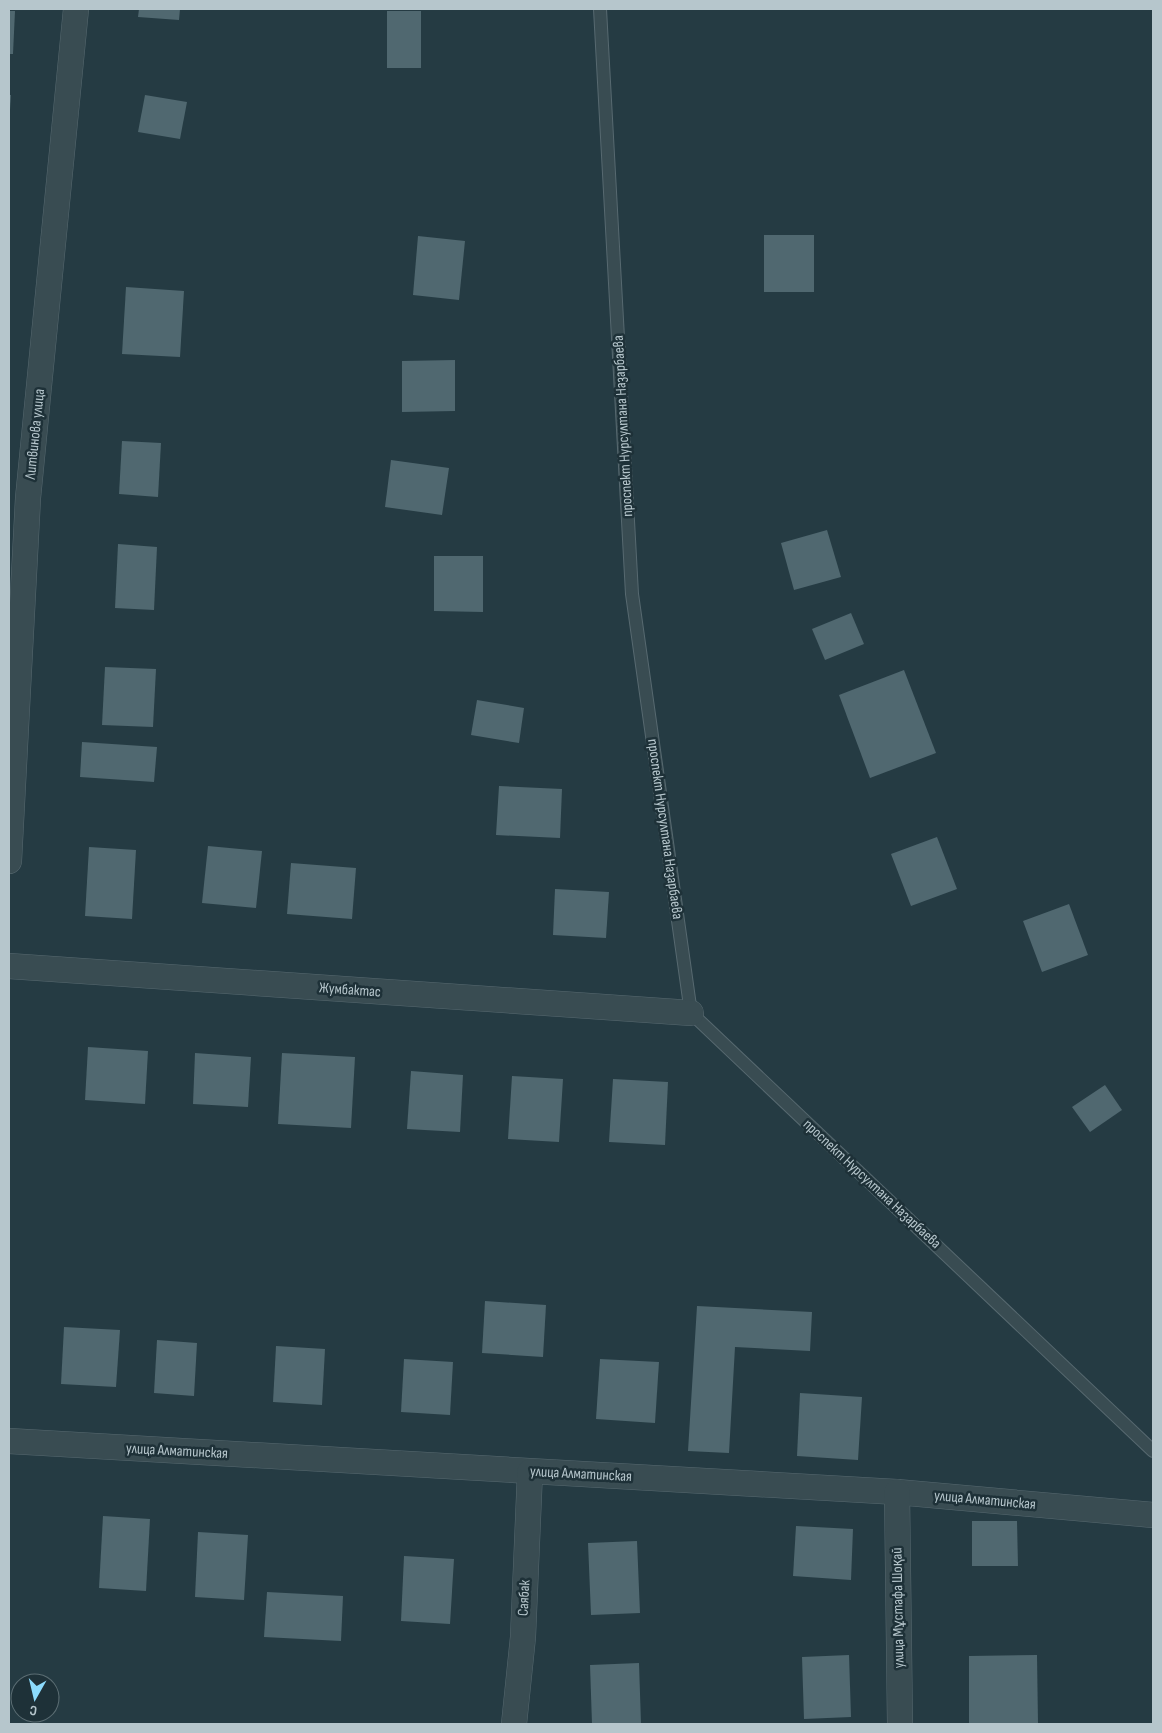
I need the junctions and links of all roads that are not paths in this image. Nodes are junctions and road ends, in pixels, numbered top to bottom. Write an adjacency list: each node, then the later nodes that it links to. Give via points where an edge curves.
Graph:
1 (76, 9): 3 (street, Литвинова улица)
2 (600, 9): 6 (lane, проспект Нурсултана Назарбаева, via 632,594)
3 (19, 496): 4 (street, Литвинова улица)
4 (9, 861)
5 (9, 966): 6 (street, Жумбактас)
6 (691, 1013): 8 (lane, проспект Нурсултана Назарбаева)
7 (9, 1441): 9 (street, улица Алматинская)
8 (1153, 1451)
9 (530, 1472): 10 (street, улица Алматинская); 12 (street, Саябак, via 523,1636)
10 (897, 1492): 11 (street, улица Алматинская); 13 (street, улица Мұстафа Шоқай)
11 (1153, 1515)
12 (514, 1724)
13 (900, 1724)

